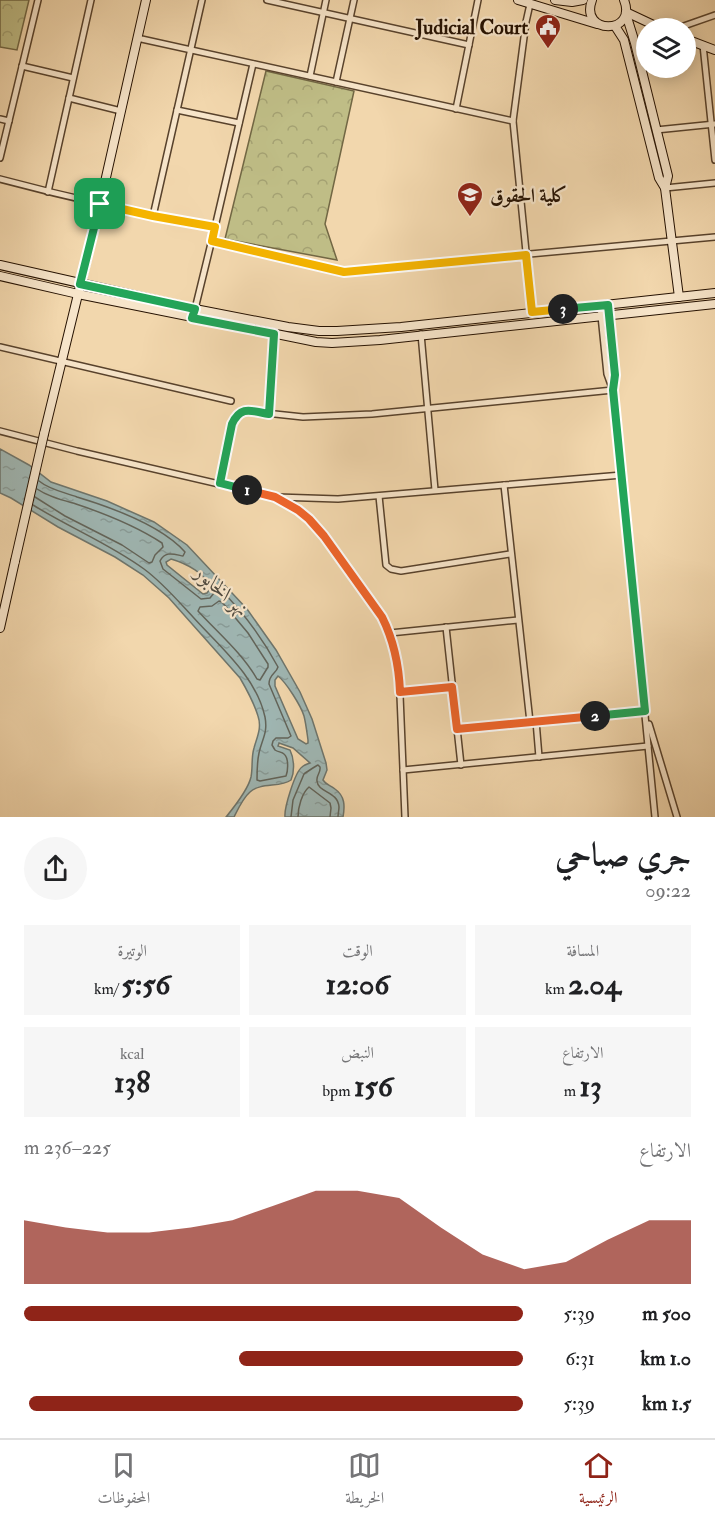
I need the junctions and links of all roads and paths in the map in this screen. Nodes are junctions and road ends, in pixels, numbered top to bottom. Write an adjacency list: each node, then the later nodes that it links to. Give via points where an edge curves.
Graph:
1 (38, 0): 31 (street)
2 (91, 0): 33 (street)
3 (146, 0): 24 (street)
4 (202, 0): 28 (street)
5 (267, 0): 15 (street)
6 (326, 0): 15 (street)
7 (354, 0): 20 (street)
8 (478, 0): 26 (street)
9 (518, 0): 14 (street)
10 (555, 0): 11 (street)
11 (583, 0): 18 (street)
12 (592, 0): 18 (street)
13 (624, 0): 16 (street)
14 (530, 3): 22 (street); 41 (street)
15 (324, 13): 20 (street); 32 (street)
16 (626, 13): 19 (street); 23 (street); 44 (street)
17 (715, 15): 21 (street)
18 (591, 16): 22 (street)
19 (637, 18)
20 (350, 19): 26 (street); 34 (street)
21 (696, 22)
22 (597, 24): 23 (street)
23 (615, 26): 49 (street, via 624,40 658,178)
24 (137, 38): 28 (street); 38 (street)
25 (696, 43): 27 (street)
26 (469, 45): 36 (street)
27 (703, 45): 29 (street); 43 (street)
28 (190, 50): 30 (street); 37 (street)
29 (715, 50)
30 (253, 64): 32 (street); 42 (street)
31 (22, 66): 33 (street); 40 (street)
32 (310, 76): 34 (street)
33 (73, 78): 35 (street)
34 (336, 82): 36 (street)
35 (69, 98): 38 (street); 50 (street)
36 (456, 109): 41 (street)
37 (177, 110): 42 (street); 52 (street)
38 (121, 111): 51 (street)
39 (0, 119): 40 (street)
40 (9, 121): 45 (street)
41 (513, 121): 57 (street)
42 (239, 123): 53 (street)
43 (713, 124): 44 (street); 46 (street)
44 (656, 130): 49 (street, via 668,176)
45 (0, 158)
46 (715, 160)
47 (0, 179): 50 (street)
48 (715, 183): 49 (street)
49 (665, 188): 56 (street)
50 (48, 192): 51 (street)
51 (100, 204): 52 (street); 60 (street)
52 (153, 216): 53 (street)
53 (215, 227): 55 (street)
54 (715, 237): 56 (street)
55 (212, 241): 57 (street, via 344,272); 66 (street)
56 (672, 241): 57 (street); 63 (street)
57 (526, 255): 67 (street)
58 (0, 265): 60 (street)
59 (0, 276): 62 (street)
60 (80, 284): 62 (street); 66 (street)
61 (715, 293): 63 (street)
62 (78, 294): 69 (street); 73 (street)
63 (679, 297): 65 (street)
64 (715, 304): 68 (street)
65 (604, 305): 67 (street); 68 (street)
66 (195, 309): 67 (street, via 288,327 337,331); 69 (street)
67 (532, 312)
68 (605, 317): 71 (street); 74 (street, via 607,374)
69 (192, 318): 70 (street)
70 (274, 334): 71 (street, via 332,343); 77 (street)
71 (422, 334): 76 (street)
72 (0, 347): 73 (street)
73 (62, 362): 75 (street); 88 (street, bridge)
74 (613, 390): 76 (street); 79 (street)
75 (231, 401)
76 (429, 409): 77 (street, via 303,417); 82 (street)
77 (269, 414): 80 (street, via 247,411 236,416)
78 (0, 431): 80 (street)
79 (622, 475): 81 (street); 92 (street)
80 (220, 483): 84 (street)
81 (504, 485): 82 (street); 85 (street)
82 (435, 490): 83 (street)
83 (378, 496): 84 (street, via 323,500); 85 (street, via 386,565 391,569 401,571)
84 (275, 497): 89 (street, via 317,527)
85 (510, 554): 86 (street)
86 (518, 620): 87 (street); 93 (street)
87 (446, 627): 89 (street); 90 (street)
88 (0, 628)
89 (390, 633): 91 (street)
90 (452, 687): 91 (street); 94 (street)
91 (400, 692): 98 (street)
92 (645, 711): 93 (street); 95 (street); 101 (street)
93 (533, 722): 94 (street); 96 (street)
94 (457, 729): 97 (street)
95 (648, 746): 96 (street); 100 (street)
96 (539, 757): 97 (street)
97 (461, 765): 98 (street)
98 (403, 770): 99 (street)
99 (405, 817)
100 (655, 817)
101 (677, 817)

